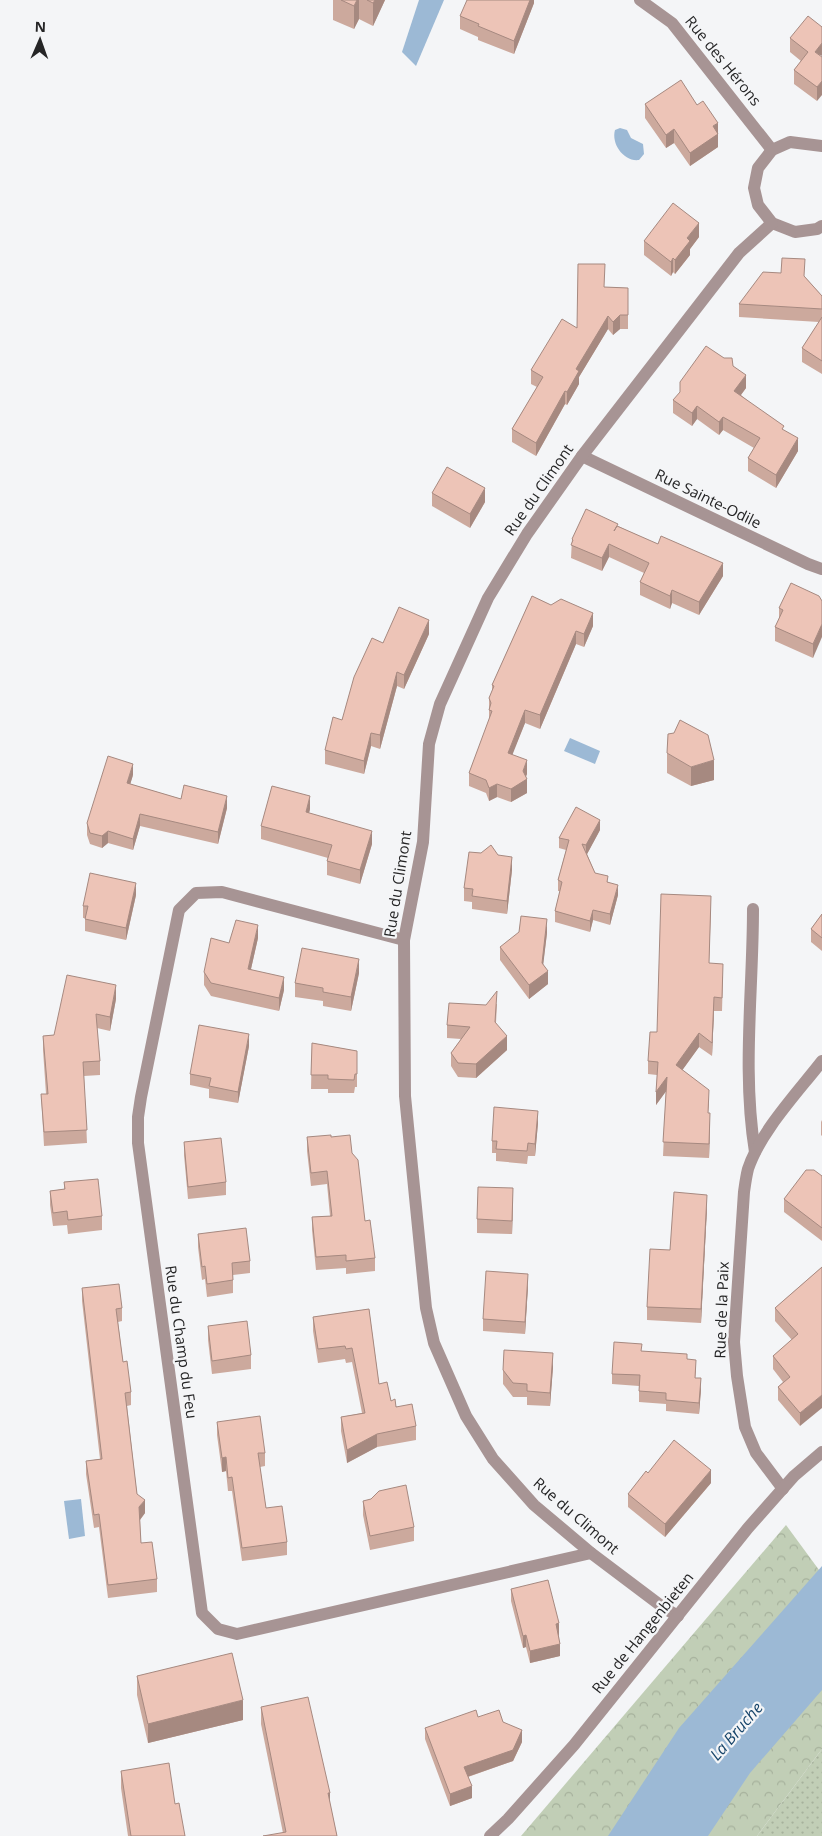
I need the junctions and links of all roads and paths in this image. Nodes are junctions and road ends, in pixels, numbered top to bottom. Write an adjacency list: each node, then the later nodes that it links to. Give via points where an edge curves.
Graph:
1 (640, 0): 3 (street, Rue des Hérons, via 672,23)
2 (822, 146): 3 (street, via 790,142)
3 (772, 150): 4 (street, via 758,168 754,188 758,205)
4 (772, 223): 5 (street, via 795,232); 6 (street, Rue du Climont, via 739,253)
5 (822, 226)
6 (582, 456): 7 (street, Rue Sainte-Odile); 9 (street, Rue du Climont, via 527,534 488,598 440,704 429,744 422,842)
7 (822, 568)
8 (753, 909): 11 (street, Rue de la Paix, via 748,1087)
9 (404, 940): 14 (street, Rue du Climont, via 405,1096 426,1308 434,1343 466,1416 493,1459 534,1505); 14 (street, Rue du Champ du Feu, via 222,892 196,893 179,910 141,1097 138,1143 202,1613 218,1629 237,1634)
10 (822, 1061): 11 (street, Rue de la Paix)
11 (755, 1152): 13 (street, Rue de la Paix, via 747,1171 744,1192 734,1342 745,1427 756,1453)
12 (822, 1452): 13 (street, Rue de Hangenbieten)
13 (782, 1489): 15 (street, Rue de Hangenbieten)
14 (591, 1553): 15 (street, Rue du Climont)
15 (678, 1616): 16 (street, Rue de Hangenbieten, via 574,1745)
16 (490, 1836)

